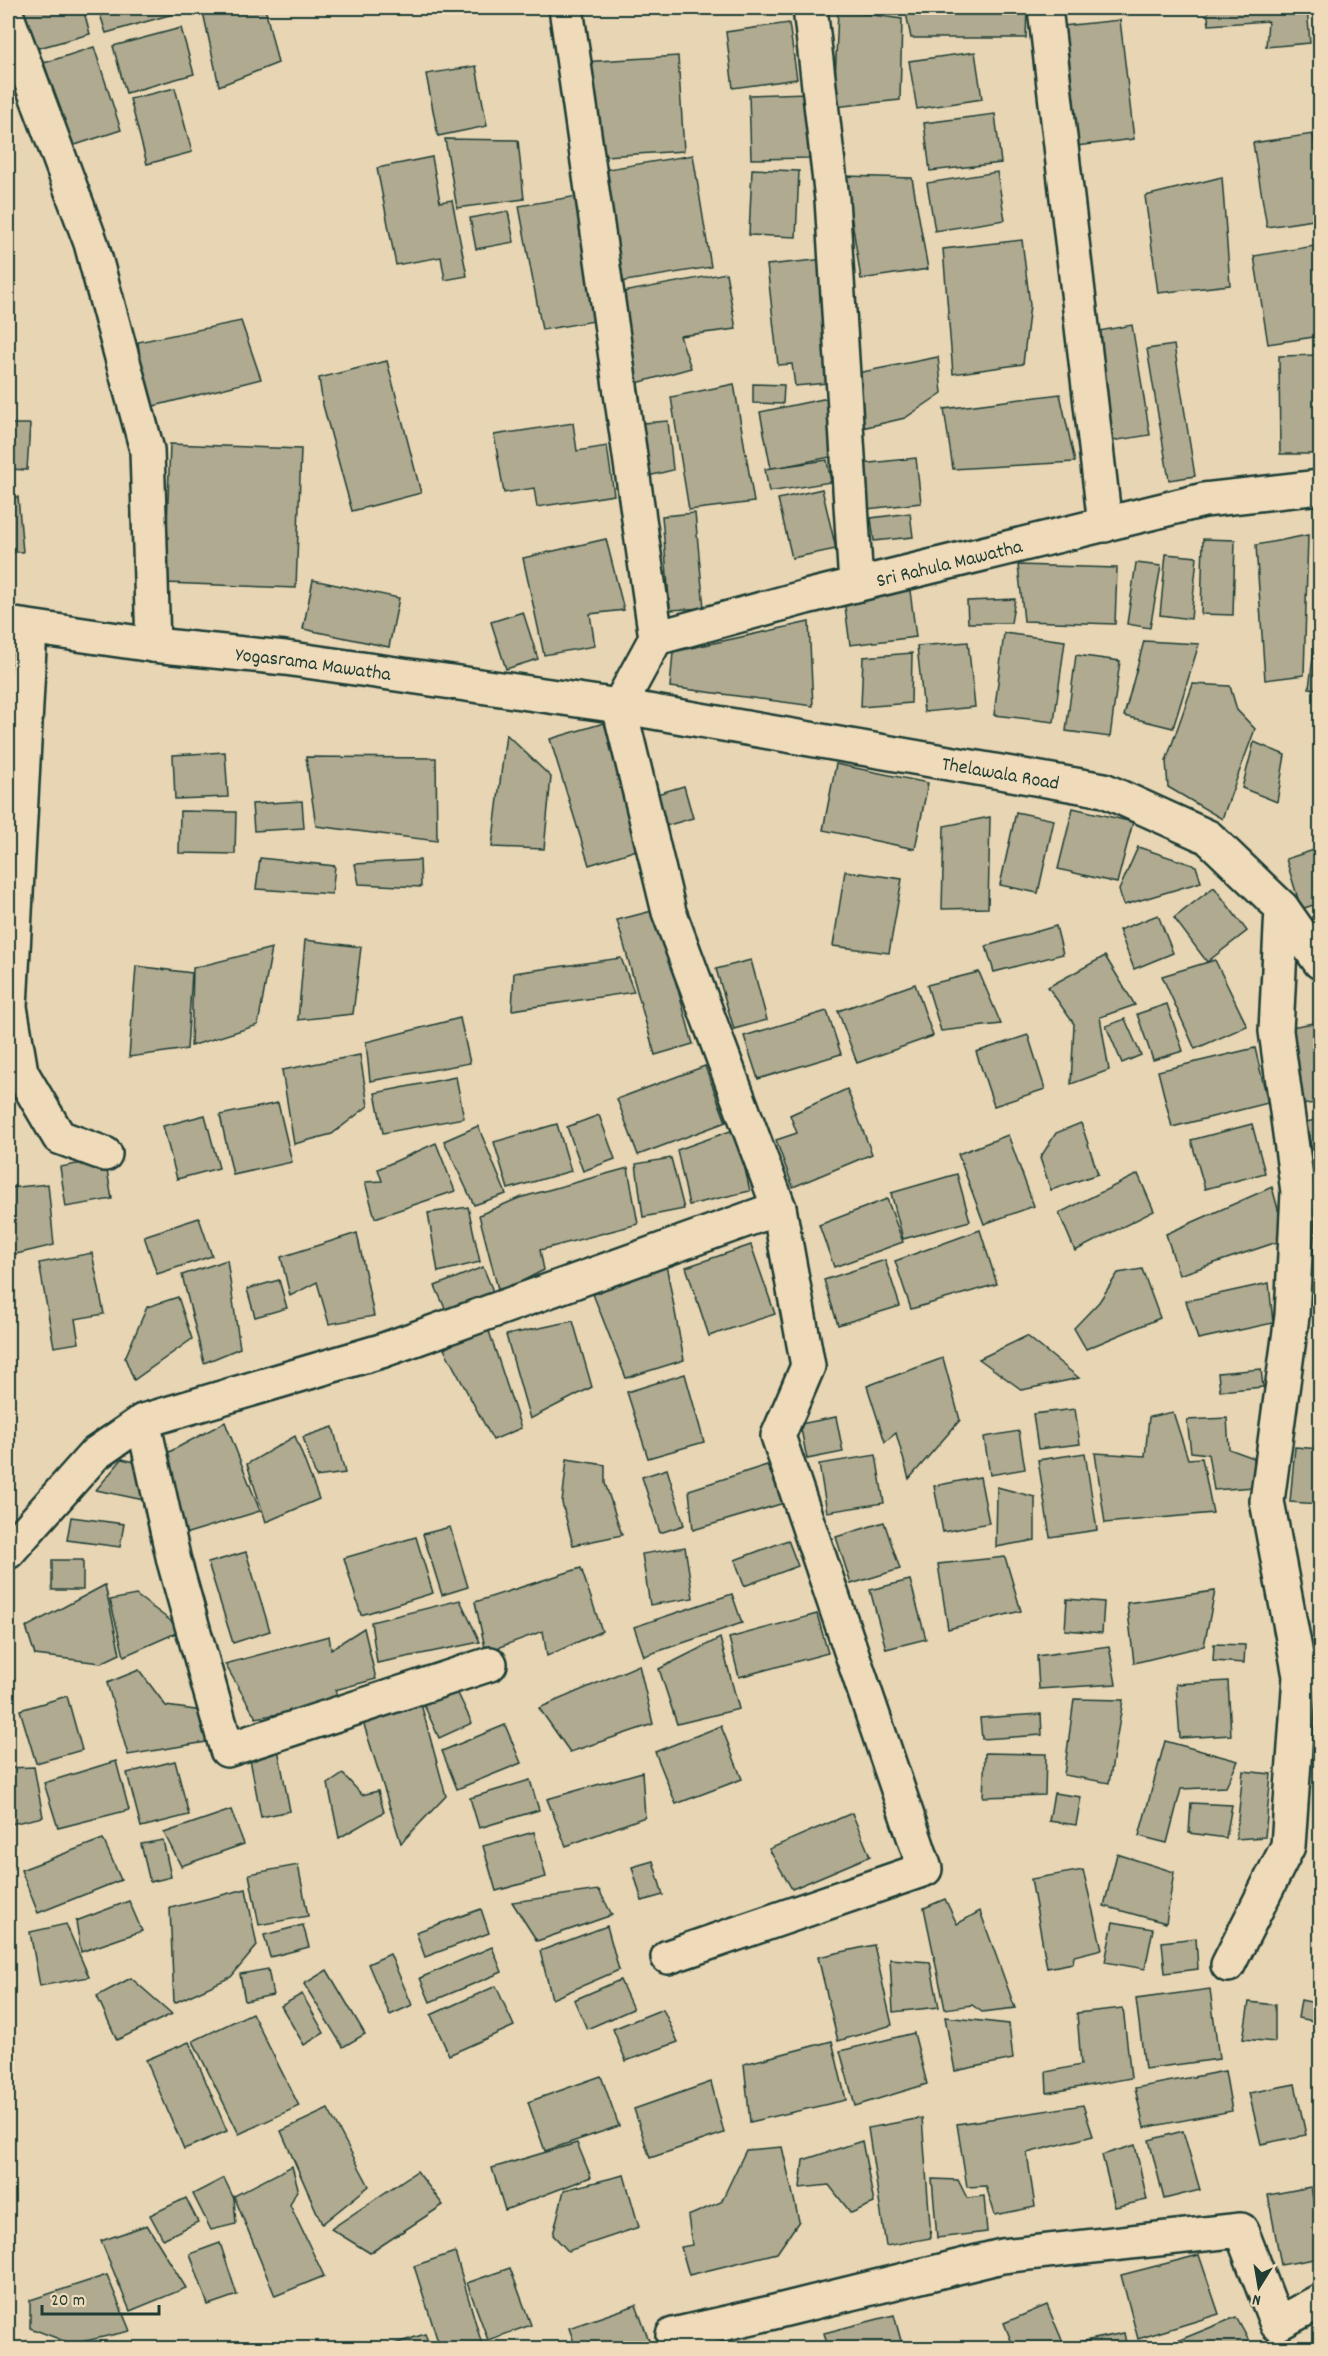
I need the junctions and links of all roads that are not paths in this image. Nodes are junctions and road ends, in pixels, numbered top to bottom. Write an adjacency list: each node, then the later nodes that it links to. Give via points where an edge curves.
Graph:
1 (566, 8): 9 (street)
2 (810, 8): 7 (street, via 832,200)
3 (1045, 8): 6 (street)
4 (8, 19): 10 (street, via 90,243 147,450)
5 (1320, 487): 6 (street, Sri Rahula Mawatha, via 1204,500)
6 (1105, 525): 7 (street, Sri Rahula Mawatha)
7 (856, 585): 9 (street, Sri Rahula Mawatha)
8 (19, 626): 10 (street, Yogasrama Mawatha); 14 (street, via 10,1007 21,1072 59,1137)
9 (656, 638): 11 (street)
10 (153, 645): 11 (street, Yogasrama Mawatha, via 285,658)
11 (619, 706): 12 (street, Thelawala Road, via 1104,790 1208,837); 15 (street, via 669,912)
12 (1282, 908): 13 (street, Thelawala Road); 20 (street, via 1276,1031 1298,1192 1292,1316 1268,1502 1300,1676 1288,1846)
13 (1320, 962)
14 (105, 1154)
15 (779, 1208): 16 (street, via 381,1351); 19 (street, via 808,1366 778,1436 925,1869)
16 (143, 1421): 17 (street, via 95,1454); 18 (street, via 174,1561 227,1750)
17 (12, 1541)
18 (490, 1664)
19 (668, 1957)
20 (1228, 1965)
21 (1320, 2301): 22 (street, via 1277,2324 1241,2230 1002,2256)
22 (673, 2335)

